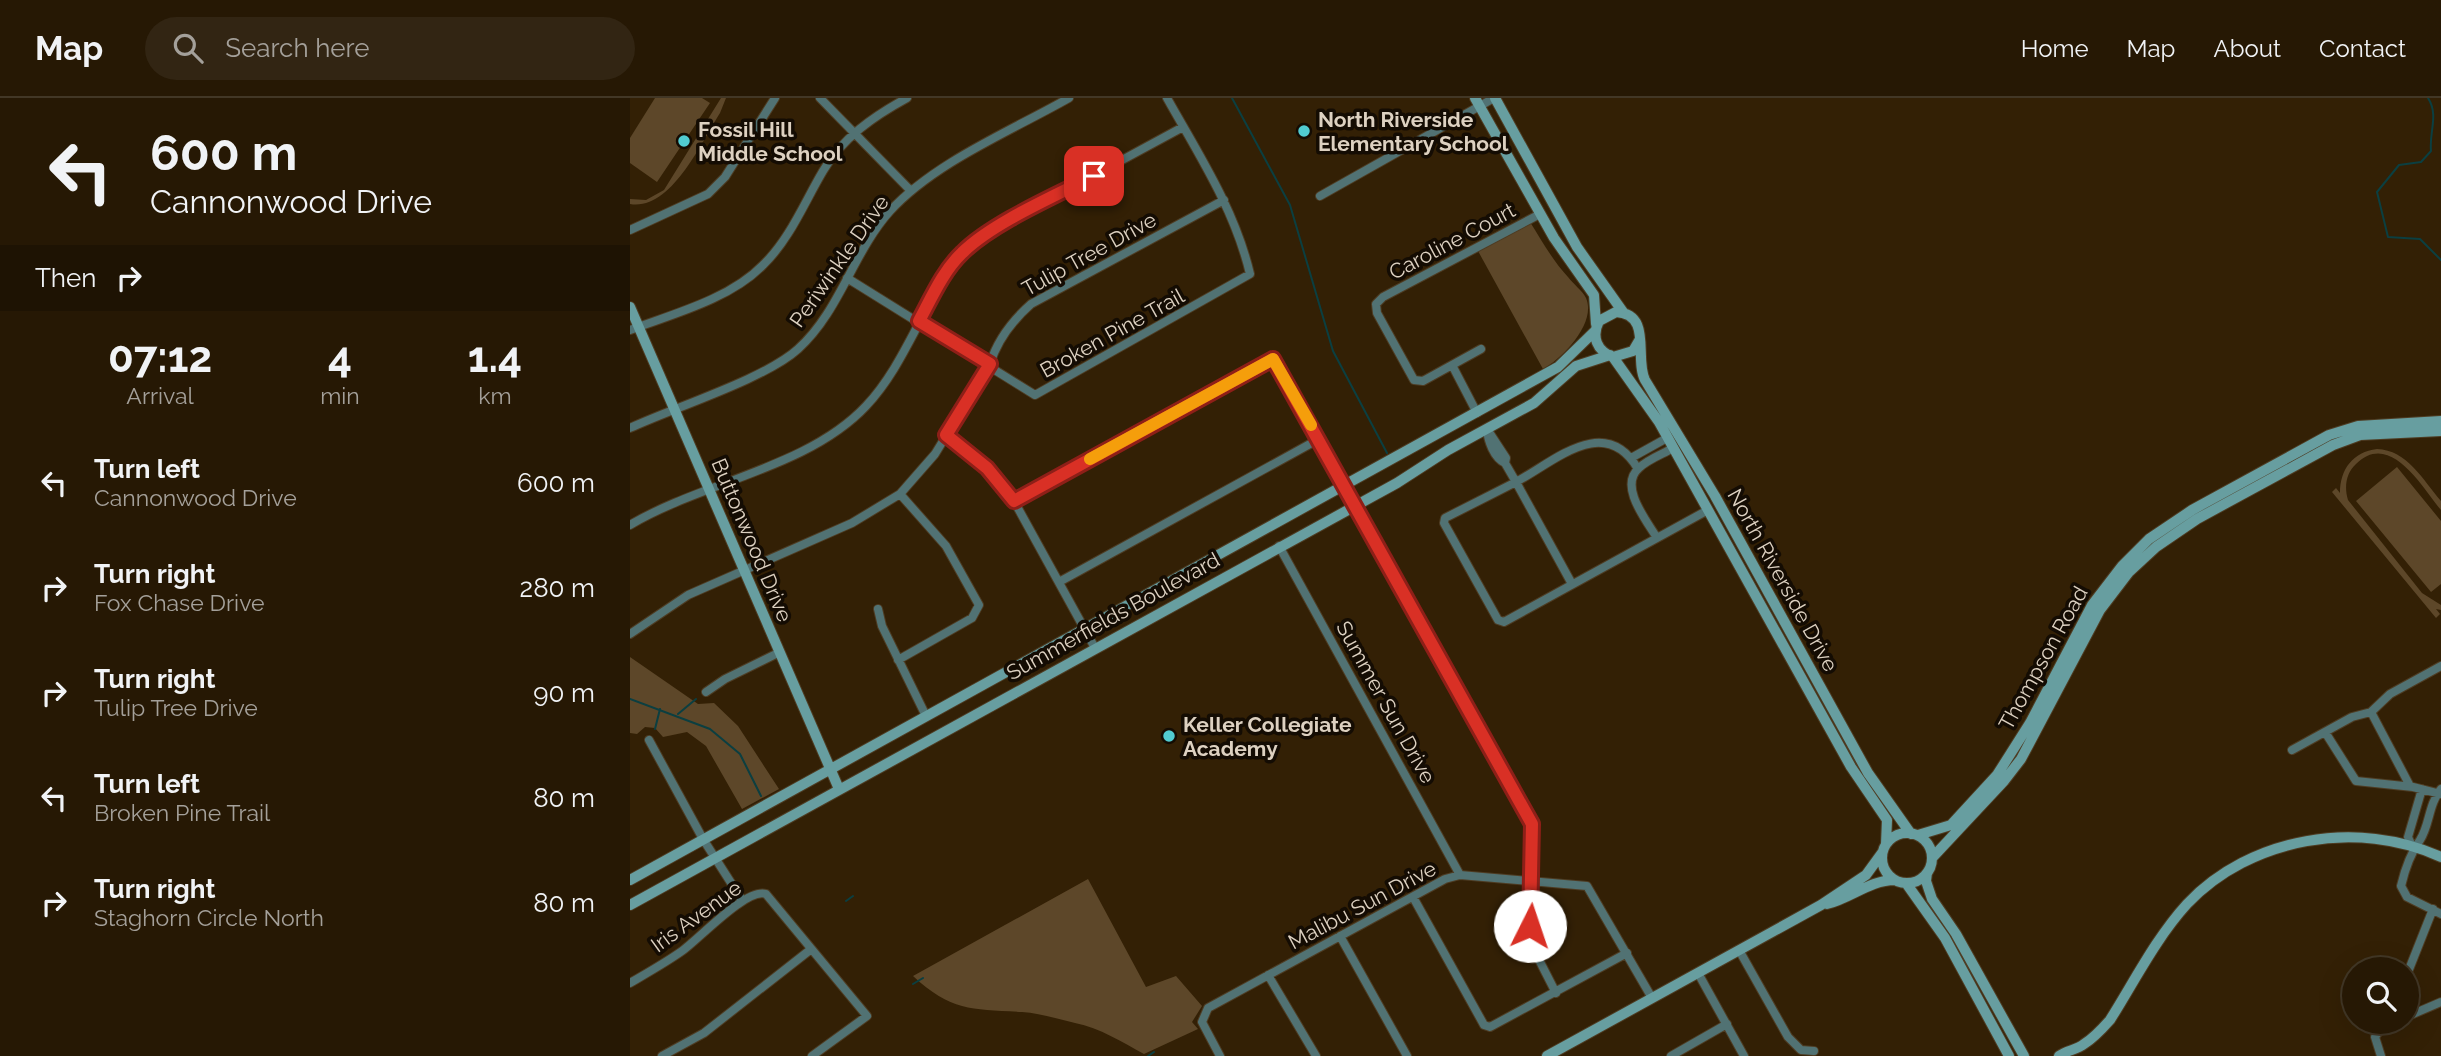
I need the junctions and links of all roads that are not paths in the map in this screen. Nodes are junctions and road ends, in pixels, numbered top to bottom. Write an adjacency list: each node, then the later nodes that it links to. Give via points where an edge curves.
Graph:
1 (775, 98): 14 (street, via 725,177 708,194)
2 (820, 98): 9 (street)
3 (906, 98): 9 (street)
4 (1069, 98): 10 (street, Periwinkle Drive)
5 (1167, 98): 8 (street)
6 (1495, 98): 7 (street); 17 (street, North Riverside Drive, via 1577,247)
7 (1478, 102): 11 (street); 13 (street, North Riverside Drive)
8 (1183, 127): 12 (street); 18 (street, via 982,236 961,253)
9 (855, 134): 10 (street); 20 (street, via 824,169 796,222 763,266 716,296)
10 (911, 191): 15 (street, Periwinkle Drive, via 888,213)
11 (1320, 195)
12 (1224, 200): 24 (street, Tulip Tree Drive, via 1031,304 1009,328); 24 (street, Broken Pine Trail, via 1251,274 1035,395)
13 (1540, 214): 19 (street, North Riverside Drive, via 1594,295); 25 (street, Caroline Court, via 1378,300 1377,313 1414,380 1423,381)
14 (630, 230)
15 (847, 278): 18 (street, Broken Pine Trail); 26 (street, Periwinkle Drive, via 827,314 797,350 751,376)
16 (630, 307): 20 (street, Buttonwood Drive)
17 (1623, 312): 19 (street, via 1604,316); 21 (street, North Riverside Drive, via 1635,319)
18 (919, 321): 24 (street, Broken Pine Trail); 38 (street, via 880,388 853,417 800,450)
19 (1596, 328): 23 (street, North Riverside Drive, via 1596,342); 27 (street, Summerfields Boulevard, via 1558,367)
20 (634, 329): 26 (street, Buttonwood Drive)
21 (1640, 339): 23 (street, via 1628,355); 52 (street, North Riverside Drive, via 1639,363 1645,380)
22 (1481, 349): 25 (street, Caroline Court)
23 (1611, 356): 30 (street, Summerfields Boulevard, via 1576,366 1534,403); 33 (street, North Riverside Drive)
24 (990, 364): 31 (street, Tulip Tree Drive)
25 (1452, 365): 27 (street)
26 (674, 408): 29 (street, Periwinkle Drive); 38 (street, Buttonwood Drive)
27 (1477, 412): 30 (street); 37 (street, Summerfields Boulevard)
28 (2437, 426): 65 (street, Thompson Road, via 2360,435 2333,444 2295,459 2184,521 2129,572 2091,617 2039,728)
29 (630, 428)
30 (1487, 429): 36 (street, via 1488,439); 41 (street, Summerfields Boulevard)
31 (946, 435): 39 (street, Tulip Tree Drive); 40 (street, via 987,468)
32 (1319, 439): 37 (street); 40 (street, via 1273,359); 47 (street)
33 (1670, 443): 34 (street); 35 (street); 42 (street, North Riverside Drive)
34 (1631, 458): 35 (street); 36 (street, via 1612,443 1588,442)
35 (1638, 468): 44 (street, via 1632,489)
36 (1516, 482): 48 (street); 48 (street, via 1445,518 1444,523 1494,617 1504,622)
37 (1345, 486): 41 (street); 50 (street, Summerfields Boulevard)
38 (709, 489): 43 (street); 46 (street, Buttonwood Drive)
39 (900, 494): 46 (street, Tulip Tree Drive, via 852,523); 56 (street, via 946,546 979,605 972,618)
40 (1014, 501): 47 (street)
41 (1355, 504): 45 (street, Summerfields Boulevard); 82 (street, via 1532,824)
42 (1708, 510): 44 (street); 53 (street, North Riverside Drive)
43 (630, 525)
44 (1657, 538): 48 (street)
45 (1279, 546): 54 (street, Summerfields Boulevard); 80 (street, Summer Sun Drive)
46 (744, 569): 51 (street, Tulip Tree Drive, via 688,595); 55 (street, Buttonwood Drive)
47 (1059, 582): 50 (street)
48 (1572, 584)
49 (877, 609): 56 (street)
50 (1085, 629): 54 (street); 60 (street, Summerfields Boulevard)
51 (630, 634)
52 (1793, 637): 53 (street); 72 (street, North Riverside Drive, via 1868,772)
53 (1782, 643): 75 (street, North Riverside Drive, via 1851,768 1887,820)
54 (1095, 648): 67 (street, Summerfields Boulevard)
55 (780, 652): 58 (street); 64 (street, Buttonwood Drive)
56 (898, 660): 60 (street)
57 (2441, 666): 59 (street, via 2390,694)
58 (706, 692)
59 (2371, 712): 61 (street); 66 (street)
60 (926, 716): 64 (street, Summerfields Boulevard)
61 (2325, 732): 63 (street); 66 (street, via 2356,780)
62 (649, 740): 73 (street)
63 (2292, 750)
64 (831, 769): 67 (street, Buttonwood Drive); 73 (street, Summerfields Boulevard)
65 (2000, 778): 72 (street, Thompson Road, via 1951,825); 78 (street, Thompson Road)
66 (2410, 786): 68 (street)
67 (839, 789): 77 (street, Summerfields Boulevard)
68 (2422, 789): 69 (street); 70 (street)
69 (2440, 792): 71 (street)
70 (2416, 808): 71 (street); 74 (street, via 2408,837)
71 (2428, 811): 74 (street, via 2420,840)
72 (1914, 834): 75 (street, via 1897,835); 78 (street, North Riverside Drive, via 1930,847)
73 (704, 839): 77 (street); 81 (street, Summerfields Boulevard)
74 (2412, 846): 76 (street); 88 (street, via 2401,890); 104 (street, via 2364,838 2308,840 2234,868 2176,917 2110,1020)
75 (1884, 849): 83 (street, North Riverside Drive, via 1884,869); 87 (street, via 1866,875)
76 (2441, 857)
77 (715, 858): 85 (street); 86 (street, Summerfields Boulevard)
78 (1932, 858): 79 (street)
79 (1927, 873): 83 (street, via 1918,881); 114 (street, via 1932,899)
80 (1460, 875): 82 (street, Malibu Sun Drive); 84 (street, Malibu Sun Drive)
81 (630, 880)
82 (1533, 880): 92 (street, Malibu Sun Drive, via 1587,886); 97 (street, via 1530,926 1534,950)
83 (1900, 882): 87 (street, via 1880,881); 113 (street, North Riverside Drive, via 1945,938)
84 (1413, 897): 89 (street, Malibu Sun Drive); 97 (street, via 1485,1025 1490,1027)
85 (742, 901): 90 (street, Iris Avenue, via 759,892 766,894); 96 (street, Iris Avenue, via 682,951)
86 (630, 905)
87 (1821, 905): 91 (street)
88 (2437, 911): 93 (street)
89 (1340, 936): 95 (street, Malibu Sun Drive); 109 (street)
90 (810, 950): 105 (street, via 704,1033); 106 (street, Iris Avenue, via 867,1016)
91 (1739, 950): 94 (street); 103 (street, via 1788,1037 1801,1050)
92 (1627, 953): 97 (street); 98 (street, Malibu Sun Drive)
93 (2415, 957)
94 (1698, 972): 98 (street); 101 (street)
95 (1268, 975): 107 (street, Malibu Sun Drive, via 1204,1012 1205,1030); 108 (street)
96 (630, 983)
97 (1556, 993)
98 (1652, 998): 110 (street)
99 (2441, 1002): 100 (street)
100 (2419, 1011)
101 (1727, 1024): 111 (street); 112 (street)
102 (2377, 1034): 116 (street)
103 (1814, 1051)
104 (2080, 1051): 115 (street, via 2070,1048)
105 (662, 1056)
106 (812, 1056)
107 (1220, 1056)
108 (1316, 1056)
109 (1407, 1056)
110 (1547, 1056)
111 (1671, 1056)
112 (1744, 1056)
113 (2009, 1056)
114 (2024, 1056)
115 (2059, 1056)
116 (2381, 1056)

